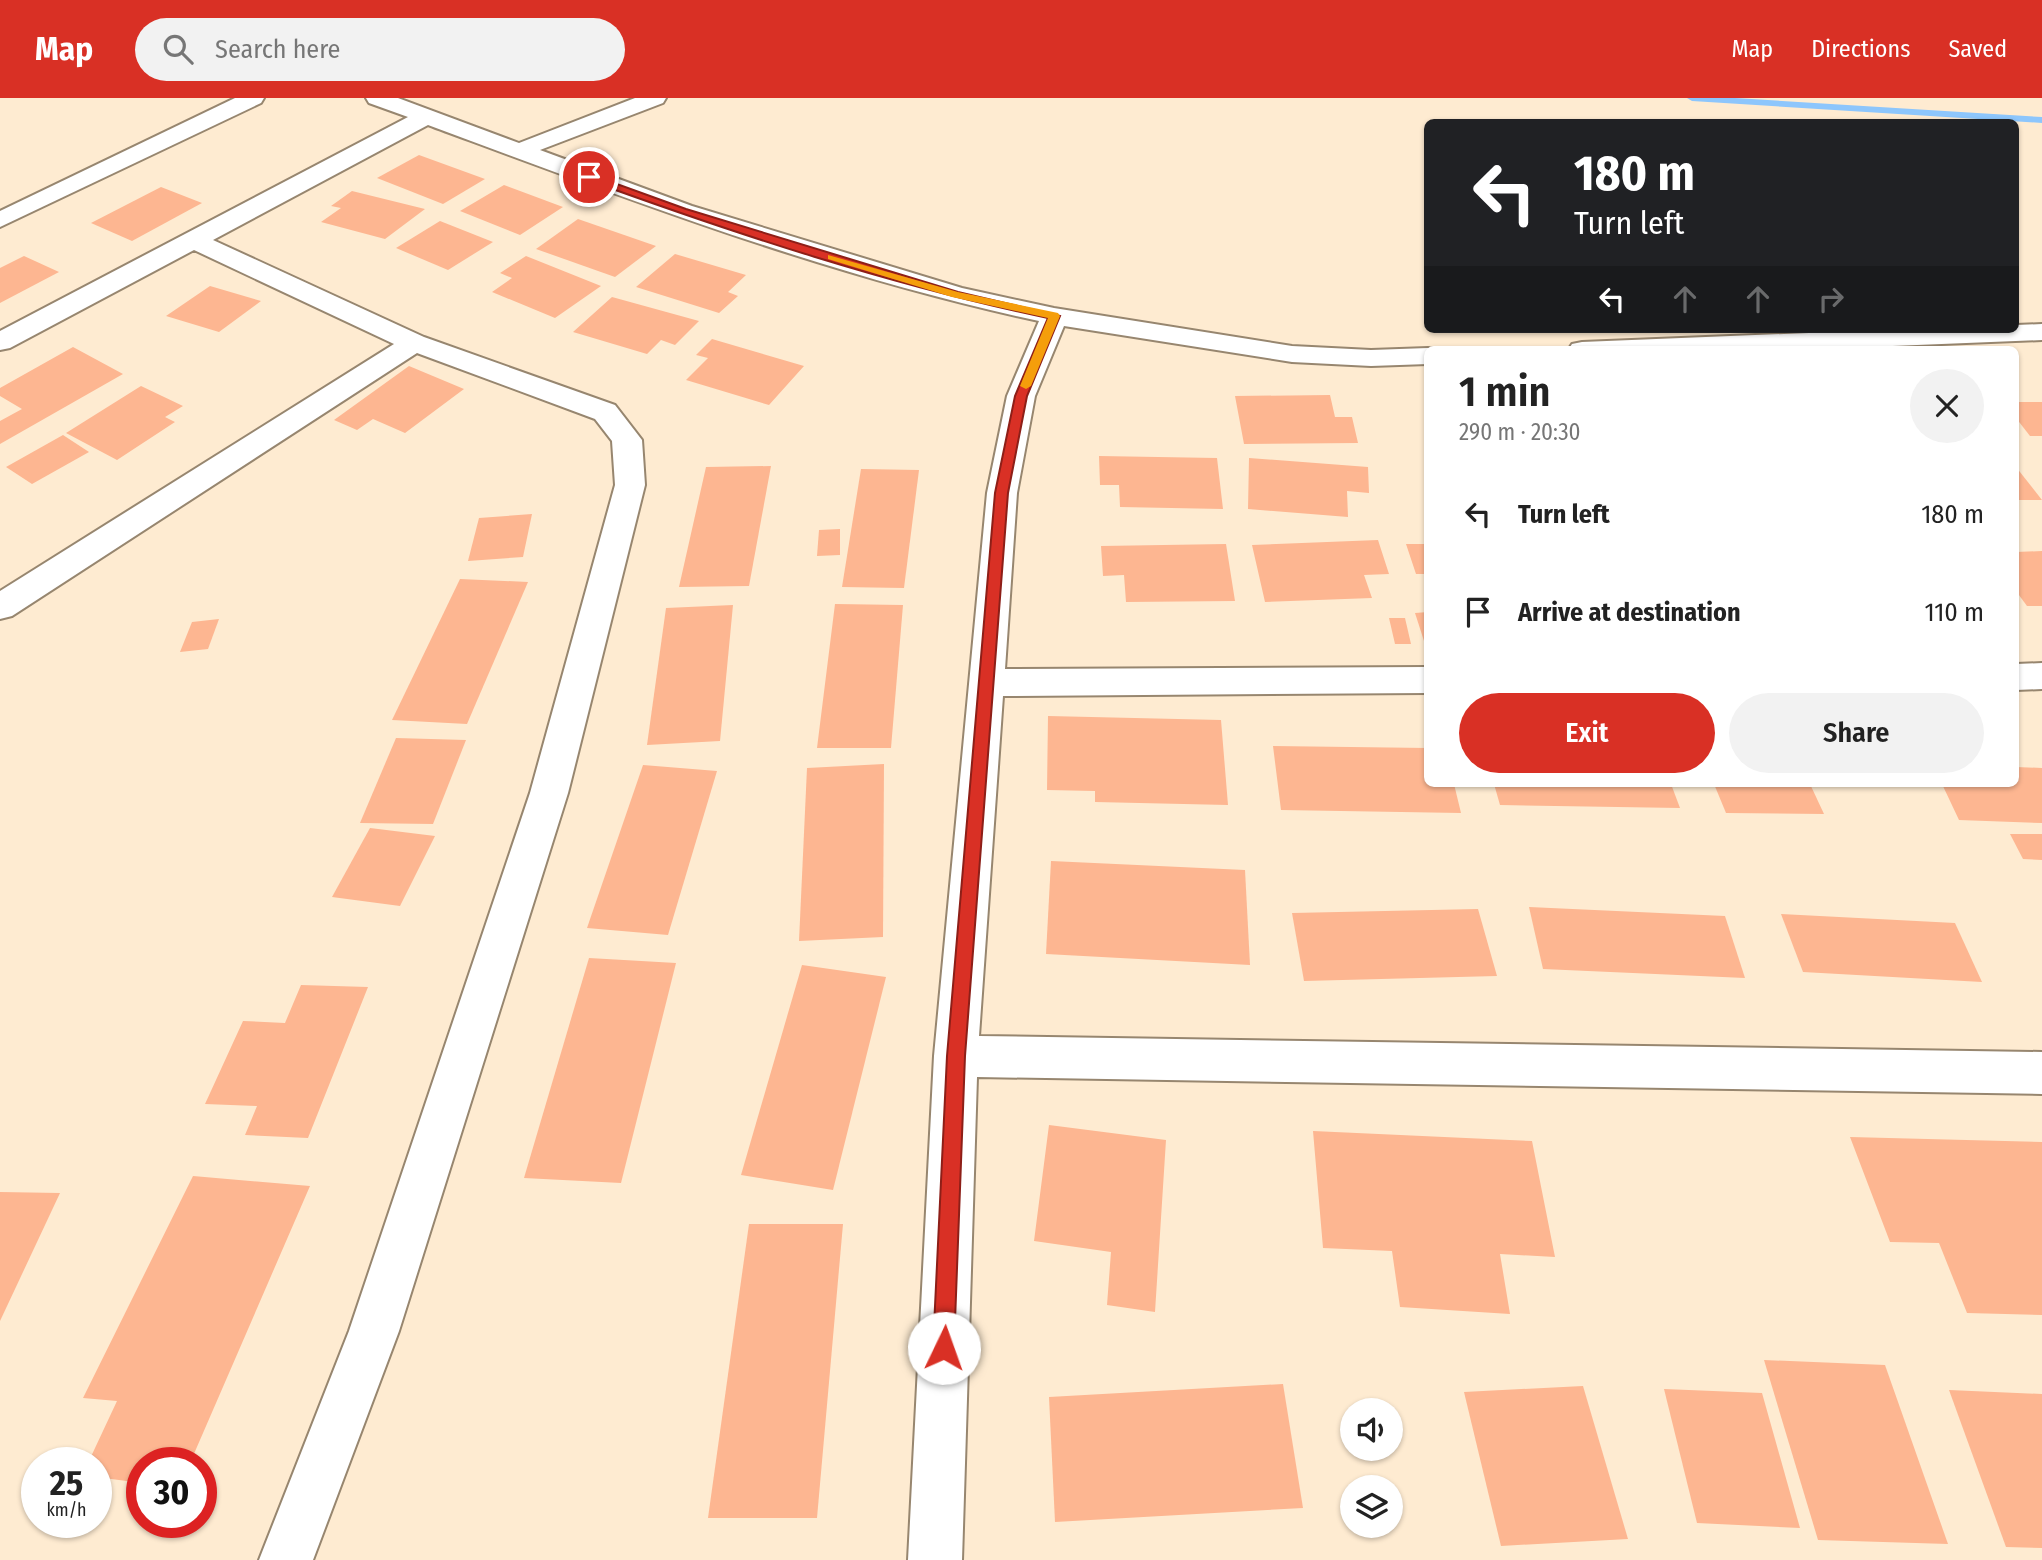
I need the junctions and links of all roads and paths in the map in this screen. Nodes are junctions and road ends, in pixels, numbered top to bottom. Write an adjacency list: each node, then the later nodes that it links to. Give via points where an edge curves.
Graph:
1 (253, 98): 6 (street)
2 (377, 98): 4 (street)
3 (655, 98): 5 (street)
4 (425, 117): 5 (street); 7 (street)
5 (518, 151): 8 (street, via 683,211 930,287)
6 (0, 220)
7 (195, 241): 10 (street); 11 (street)
8 (1054, 316): 13 (street, via 1292,354); 18 (street, via 1021,396 1002,493)
9 (2042, 332): 12 (street)
10 (0, 342)
11 (414, 343): 14 (street); 21 (street, via 605,412 627,440 630,485 549,793 374,1331)
12 (1780, 346)
13 (1424, 356)
14 (0, 607)
15 (2042, 676): 16 (street)
16 (2019, 677)
17 (1424, 680): 18 (street)
18 (986, 682): 19 (street)
19 (956, 1056): 20 (street); 22 (street)
20 (2042, 1073)
21 (286, 1560)
22 (935, 1560)

